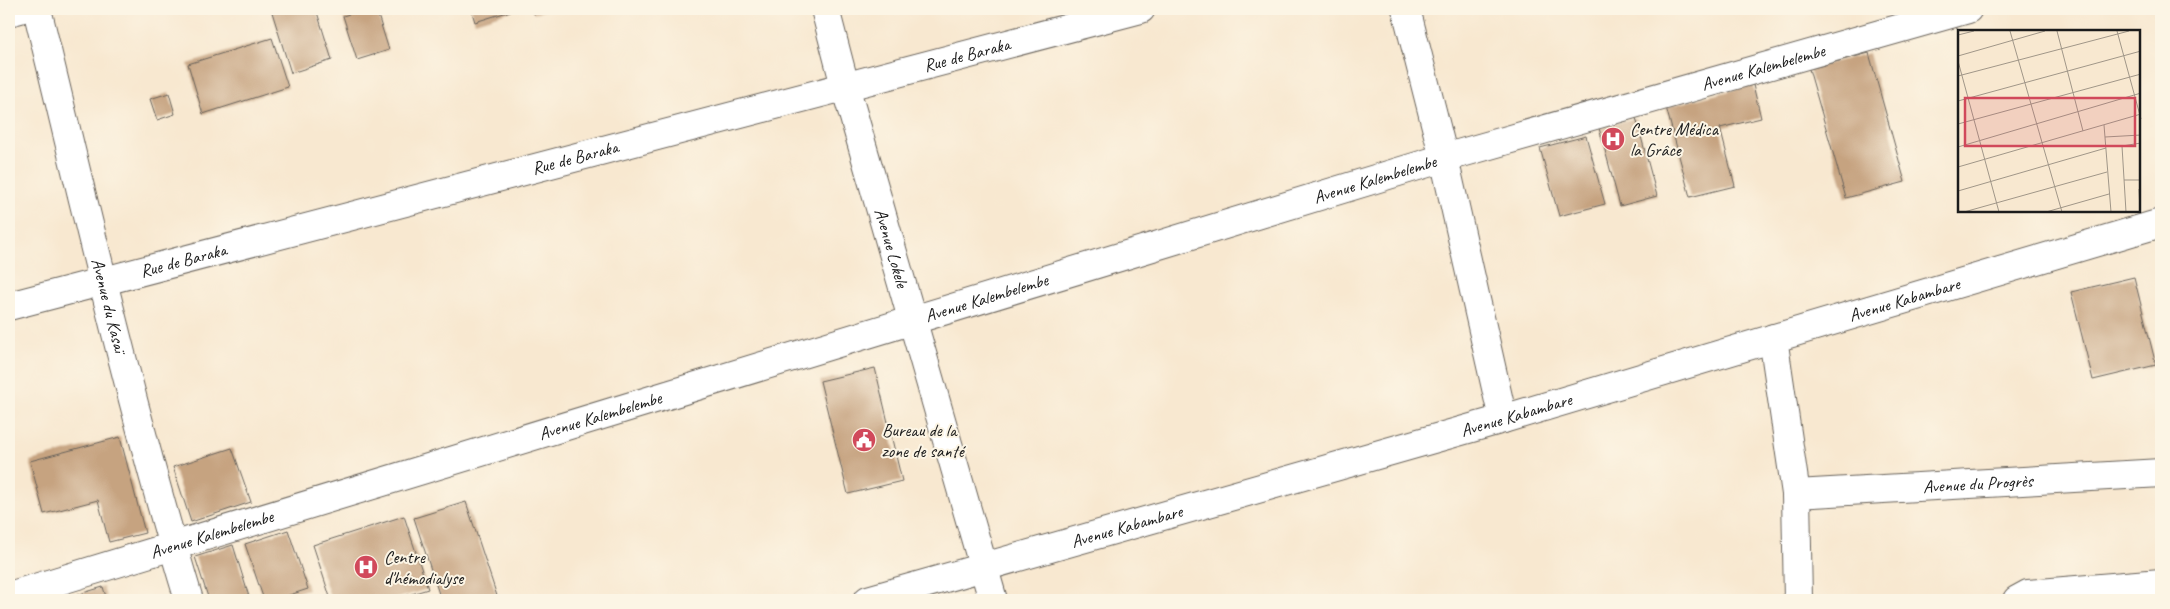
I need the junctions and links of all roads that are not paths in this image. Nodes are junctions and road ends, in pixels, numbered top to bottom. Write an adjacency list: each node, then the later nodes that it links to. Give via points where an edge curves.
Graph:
1 (20, 9): 7 (street)
2 (37, 9): 11 (street, Avenue du Kasaï)
3 (825, 9): 8 (street, Avenue Lokele)
4 (1141, 9): 8 (street, Rue de Baraka)
5 (1406, 9): 9 (street)
6 (1968, 9): 9 (street, Avenue Kalembelembe)
7 (9, 12)
8 (845, 86): 11 (street, Rue de Baraka); 13 (street, Avenue Lokele)
9 (1444, 158): 13 (street, Avenue Kalembelembe); 15 (street)
10 (2161, 223): 14 (street, Avenue Kabambare)
11 (103, 280): 12 (street, Rue de Baraka); 18 (street, Avenue du Kasaï)
12 (9, 306)
13 (913, 319): 18 (street, Avenue Kalembelembe); 19 (street, Avenue Lokele)
14 (1773, 338): 15 (street, Avenue Kabambare); 17 (street)
15 (1503, 418): 19 (street, Avenue Kabambare)
16 (2161, 473): 17 (street, Avenue du Progrès)
17 (1796, 494): 25 (street)
18 (173, 547): 21 (street, Avenue Kalembelembe); 22 (street, Avenue du Kasaï)
19 (983, 566): 23 (street, Avenue Kabambare); 24 (street, Avenue Lokele)
20 (2161, 583): 26 (street, via 2028,594)
21 (9, 596)
22 (189, 600)
23 (868, 600)
24 (993, 600)
25 (1798, 600)
26 (2017, 600)

